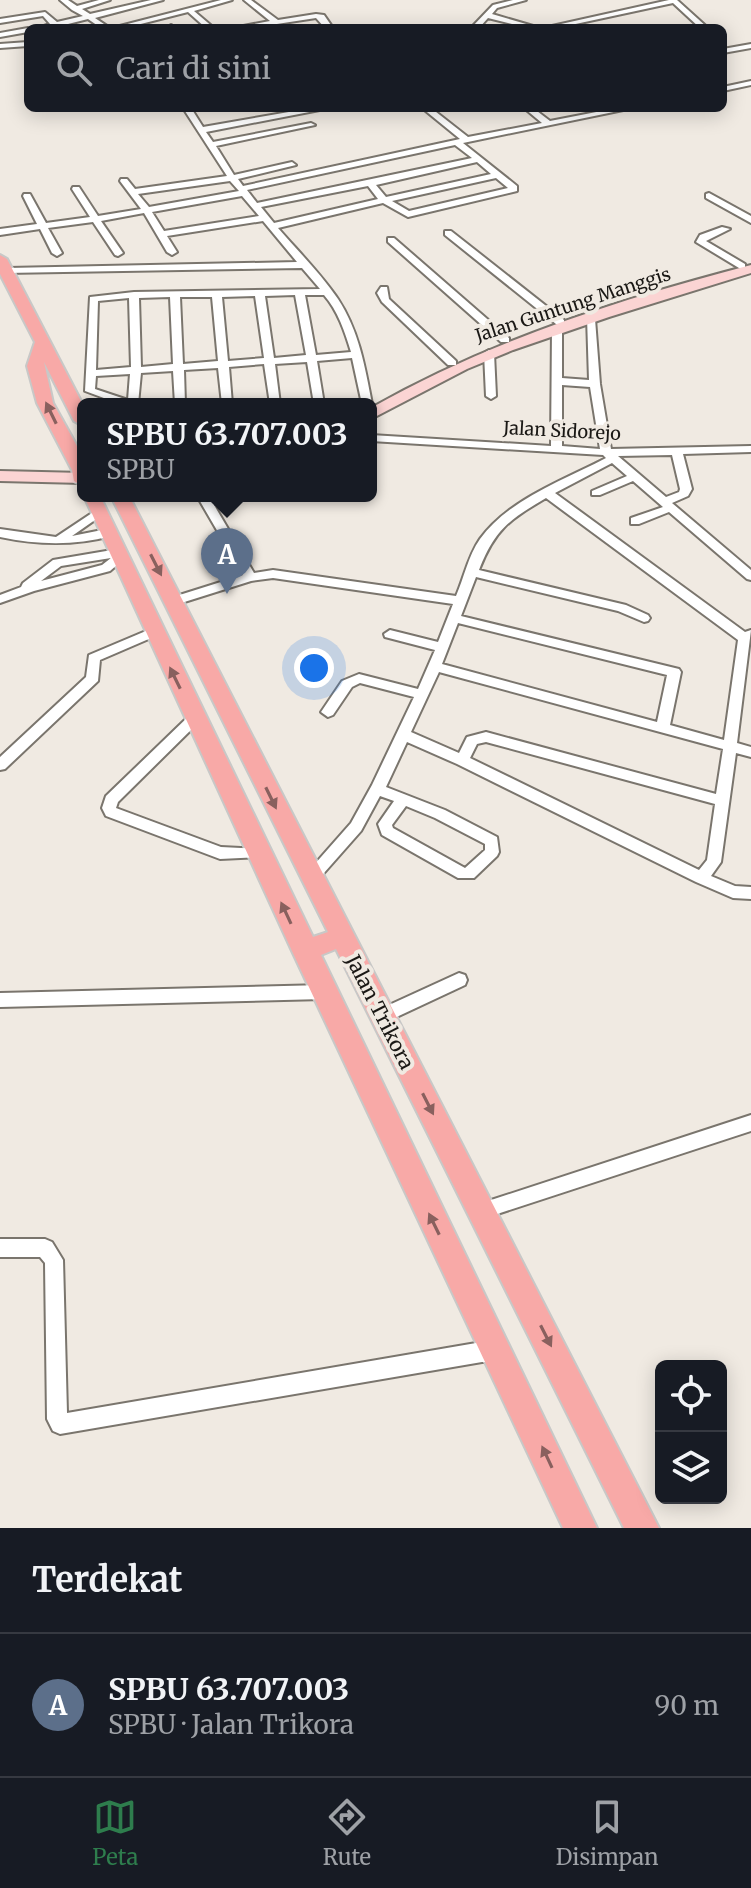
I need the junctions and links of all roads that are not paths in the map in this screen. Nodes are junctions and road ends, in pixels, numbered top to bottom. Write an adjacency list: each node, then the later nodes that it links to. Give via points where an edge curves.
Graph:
1 (63, 0): 10 (street)
2 (107, 0): 10 (street)
3 (116, 0): 9 (street)
4 (160, 0): 9 (street)
5 (229, 0): 11 (street)
6 (247, 0): 16 (street)
7 (523, 0): 12 (street, via 495,6)
8 (674, 0): 27 (street); 28 (street)
9 (130, 8): 14 (street)
10 (74, 9): 14 (street)
11 (189, 10): 20 (street); 21 (street)
12 (487, 15): 25 (street); 26 (street)
13 (229, 16): 22 (street)
14 (90, 18): 18 (street); 19 (street)
15 (0, 21): 17 (street, via 42,11)
16 (275, 21): 23 (street); 24 (street, via 319,17)
17 (54, 24)
18 (68, 24)
19 (100, 24)
20 (132, 24)
21 (205, 24)
22 (237, 24)
23 (258, 24)
24 (325, 24)
25 (479, 24)
26 (521, 24)
27 (565, 24)
28 (700, 24)
29 (24, 31): 30 (street)
30 (0, 35)
31 (24, 44): 32 (street)
32 (0, 46)
33 (751, 46): 34 (street)
34 (739, 48): 35 (street); 36 (street)
35 (727, 49)
36 (751, 55)
37 (751, 83): 38 (street)
38 (727, 88)
39 (190, 112): 46 (street)
40 (303, 112): 46 (street)
41 (430, 112): 47 (street)
42 (533, 112): 44 (street)
43 (607, 112): 44 (street)
44 (548, 123): 47 (street)
45 (311, 125): 48 (street)
46 (201, 130): 48 (street)
47 (462, 141): 49 (street); 51 (street)
48 (210, 145): 53 (street)
49 (479, 159): 52 (street); 55 (street)
50 (292, 165): 53 (street)
51 (349, 165): 55 (street); 58 (street)
52 (497, 175): 62 (street); 62 (street, via 514,189 408,214)
53 (232, 178): 58 (street); 59 (street)
54 (124, 181): 59 (street)
55 (371, 183): 57 (street); 62 (street)
56 (76, 189): 67 (street)
57 (334, 189): 63 (street); 64 (street)
58 (243, 191): 63 (street); 65 (street)
59 (132, 192): 65 (street)
60 (27, 196): 69 (street)
61 (709, 196): 68 (street)
62 (384, 200): 64 (street)
63 (254, 206): 66 (street)
64 (354, 207): 70 (street)
65 (147, 211): 67 (street); 74 (street)
66 (264, 218): 70 (street); 74 (street)
67 (97, 219): 69 (street); 78 (street)
68 (751, 220)
69 (44, 226): 72 (street); 77 (street)
70 (273, 226): 80 (street)
71 (725, 229): 81 (street, via 701,242)
72 (0, 232)
73 (448, 233): 91 (street)
74 (161, 234): 76 (street)
75 (391, 240): 92 (street)
76 (172, 252)
77 (57, 253)
78 (118, 253)
79 (4, 265): 80 (street); 93 (main road)
80 (305, 265): 84 (street)
81 (748, 269): 83 (street, Jalan Guntung Manggis)
82 (384, 289): 100 (street, via 385,300)
83 (671, 290): 90 (street, Jalan Guntung Manggis); 91 (street, Jalan Guntung Manggis)
84 (326, 292): 87 (street); 95 (street, via 345,318)
85 (175, 294): 88 (street); 89 (street); 102 (street)
86 (260, 294): 87 (street); 89 (street); 97 (street)
87 (300, 294): 96 (street)
88 (134, 295): 103 (street); 104 (street, via 93,299)
89 (217, 295): 99 (street)
90 (590, 319): 91 (street, Jalan Guntung Manggis); 106 (street)
91 (559, 325): 92 (street, Jalan Guntung Manggis); 94 (street, Jalan Guntung Manggis); 105 (street)
92 (505, 340): 100 (street, Jalan Guntung Manggis)
93 (43, 341): 98 (main road); 101 (main road)
94 (489, 353): 107 (street); 117 (street, Jalan Guntung Manggis)
95 (358, 355): 96 (street); 114 (street)
96 (313, 358): 97 (street); 113 (street)
97 (269, 361): 99 (street); 112 (street)
98 (54, 363): 101 (main road); 116 (main road)
99 (223, 363): 102 (street); 111 (street)
100 (452, 363): 115 (street, Jalan Guntung Manggis)
101 (35, 366): 124 (main road, Jalan Trikora, one-way to 101, via 45,403)
102 (180, 367): 103 (street); 110 (street)
103 (136, 369): 104 (street); 109 (street)
104 (93, 373): 108 (street, via 90,391)
105 (557, 381): 106 (street); 120 (street)
106 (595, 384): 122 (street)
107 (491, 396)
108 (113, 398)
109 (133, 398)
110 (180, 398)
111 (226, 398)
112 (274, 398)
113 (318, 398)
114 (367, 398)
115 (377, 401)
116 (77, 409)
117 (377, 411)
118 (377, 438): 120 (street, Jalan Sidorejo)
119 (751, 449): 121 (street, Jalan Sidorejo)
120 (556, 450): 122 (street, Jalan Sidorejo)
121 (677, 451): 122 (street, Jalan Sidorejo); 134 (street, via 686,489)
122 (609, 455): 126 (street); 128 (street)
123 (0, 466): 129 (street)
124 (77, 468)
125 (0, 476): 130 (street)
126 (634, 477): 127 (street); 134 (street)
127 (596, 493)
128 (549, 494): 138 (street, via 491,531); 148 (street)
129 (77, 496)
130 (77, 498)
131 (123, 502): 142 (main road, Jalan Trikora, one-way to 142)
132 (206, 502): 140 (street)
133 (94, 503): 137 (street); 137 (street, via 85,540); 141 (street, via 106,568); 146 (main road, Jalan Trikora)
134 (667, 505): 135 (street); 139 (street)
135 (635, 521)
136 (0, 533): 137 (street)
137 (60, 540)
138 (471, 572): 143 (street); 145 (street, via 622,608)
139 (751, 576)
140 (250, 577): 142 (street); 143 (street, via 273,574)
141 (0, 599)
142 (174, 601): 164 (main road, Jalan Trikora, one-way to 164)
143 (462, 601): 144 (street)
144 (454, 618): 149 (street); 154 (street, via 674,672)
145 (644, 618)
146 (153, 632): 153 (main road, Jalan Trikora, one-way to 146); 159 (street, via 94,658 93,678)
147 (390, 634): 149 (street)
148 (748, 636): 156 (street)
149 (443, 648): 150 (street)
150 (435, 666): 151 (street); 154 (street)
151 (422, 695): 152 (street, via 359,678 347,684); 155 (street)
152 (328, 712)
153 (195, 718): 163 (main road, Jalan Trikora); 163 (street, via 111,800 109,808 220,853)
154 (663, 726): 156 (street)
155 (404, 735): 158 (street); 160 (street)
156 (730, 744): 157 (street); 162 (street)
157 (751, 752)
158 (462, 760): 162 (street, via 472,740 486,737); 165 (street)
159 (0, 765)
160 (377, 789): 161 (street); 164 (street, via 356,827)
161 (403, 800): 161 (street, via 492,841 492,852 463,874 387,831 385,824)
162 (723, 801): 165 (street, via 714,862)
163 (257, 853): 168 (main road, Jalan Trikora, one-way to 163)
164 (311, 878): 167 (main road, Jalan Trikora)
165 (701, 878): 166 (street, via 733,892)
166 (751, 893)
167 (341, 937): 168 (main road); 172 (main road, Jalan Trikora)
168 (304, 951): 170 (main road, Jalan Trikora)
169 (459, 980): 172 (street)
170 (324, 992): 171 (street); 176 (main road, Jalan Trikora, one-way to 170)
171 (0, 1000)
172 (382, 1016): 174 (main road, Jalan Trikora, one-way to 174)
173 (751, 1123): 174 (street)
174 (482, 1211): 178 (main road, Jalan Trikora, one-way to 178)
175 (0, 1248): 176 (street, via 45,1248 54,1260 60,1424)
176 (498, 1352): 177 (main road, Jalan Trikora, one-way to 176)
177 (580, 1528)
178 (642, 1528)

